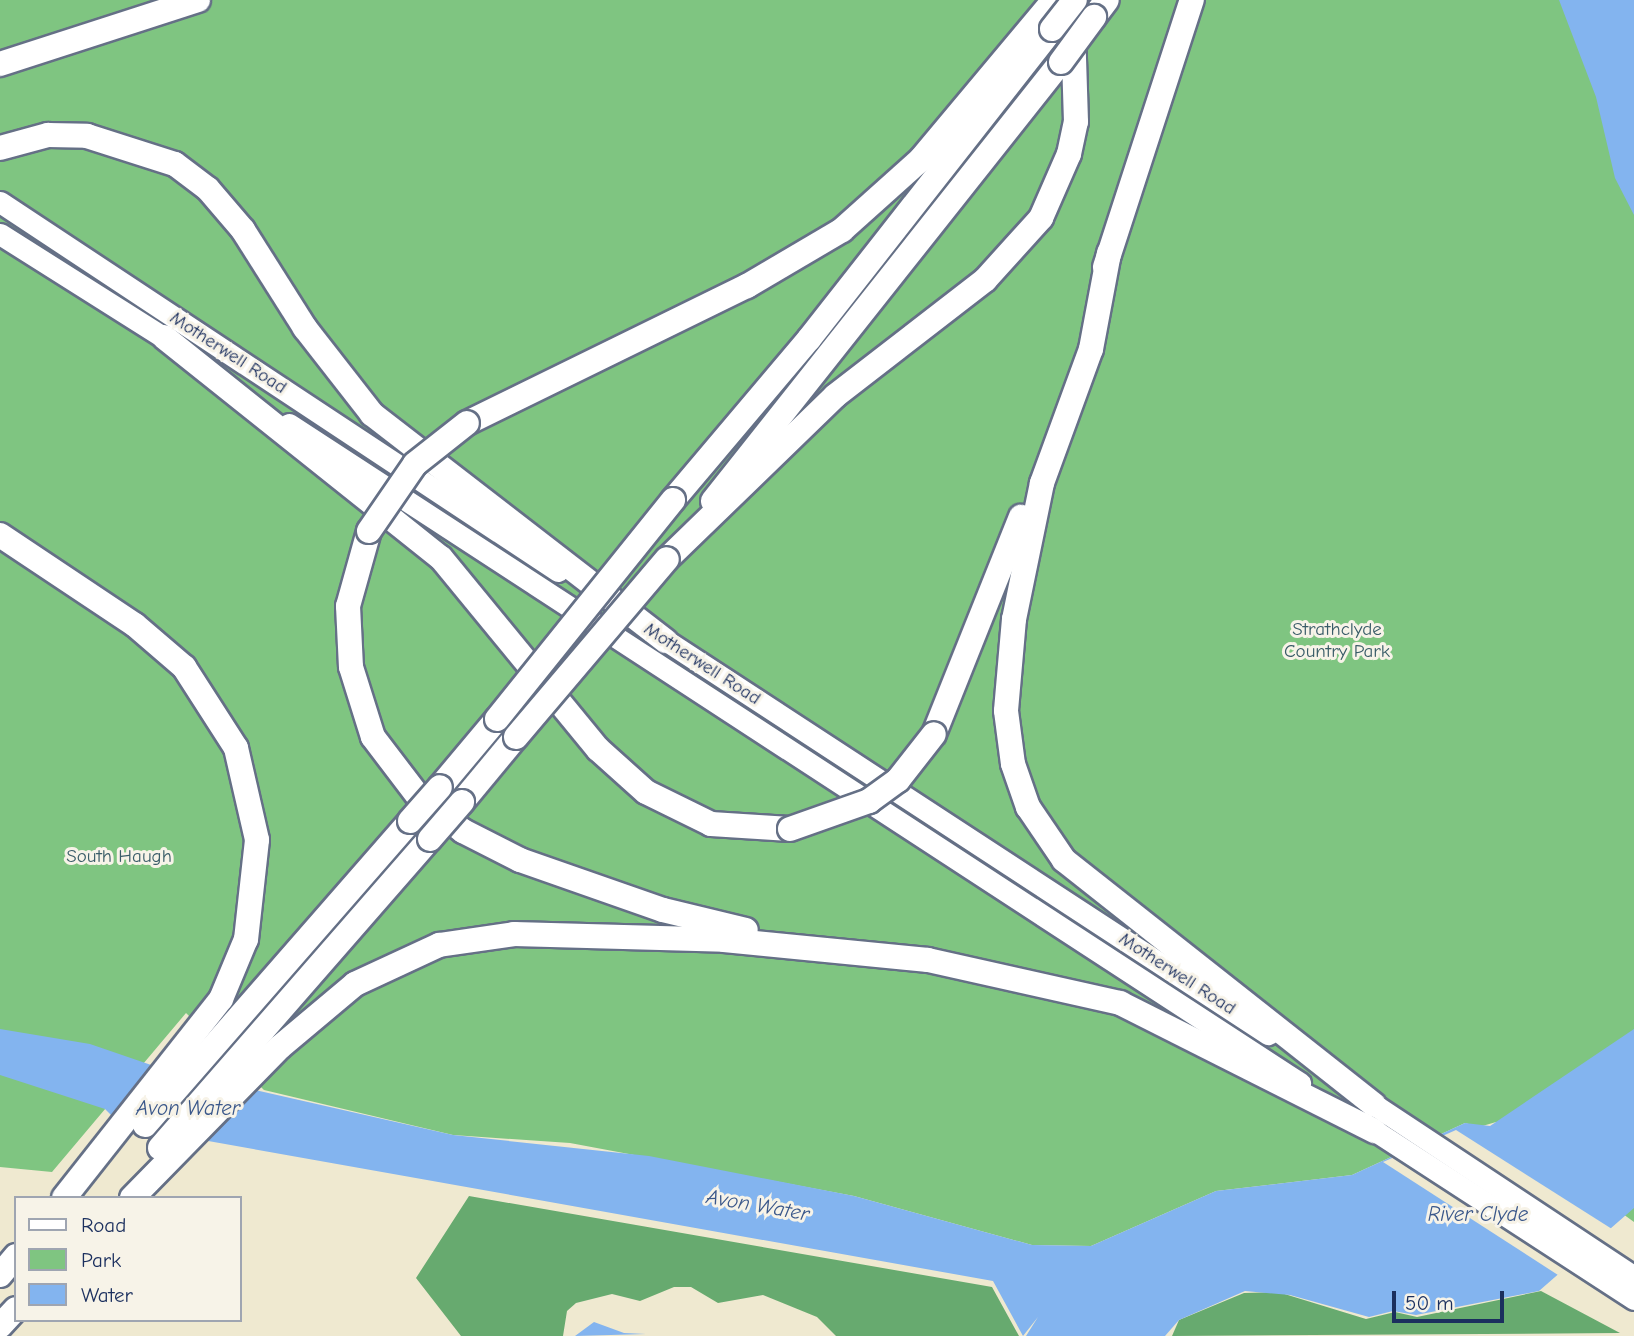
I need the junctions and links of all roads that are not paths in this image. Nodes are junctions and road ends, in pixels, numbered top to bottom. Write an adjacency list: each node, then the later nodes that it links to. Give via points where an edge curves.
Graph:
1 (198, 0): 6 (highway)
2 (1074, 0): 5 (highway, bridge)
3 (1192, 0): 10 (highway)
4 (1101, 8): 14 (highway, bridge)
5 (1054, 10): 14 (highway, via 1080,94 1069,154 1041,218 985,280 835,396); 17 (highway, bridge, via 921,159 842,230 747,286 467,423 415,464 369,531 348,606 358,701 394,769 438,813 520,860 663,910); 18 (highway, bridge, via 809,339 497,719 410,821)
6 (0, 64)
7 (6, 145): 16 (highway, via 87,136 134,147 186,172 243,230 305,328 372,414)
8 (0, 202): 16 (main road, Motherwell Road)
9 (0, 234): 11 (main road, Motherwell Road)
10 (1109, 253): 11 (highway, bridge, via 1002,571 934,734 912,765 869,801 790,829 711,824 646,792 598,749 441,558); 20 (highway, via 1091,349 1042,483 1014,619 1006,710 1013,764 1028,807 1064,860)
11 (164, 337): 21 (main road, Motherwell Road, via 550,598)
12 (0, 535): 15 (highway)
13 (0, 543): 15 (highway)
14 (667, 559): 19 (highway, bridge, via 430,839)
15 (80, 590): 18 (highway, via 184,667 220,717 246,776 257,840 254,901)
16 (666, 641): 20 (main road, Motherwell Road)
17 (887, 958): 19 (highway, via 696,939 562,933 474,938 377,971); 21 (highway, via 928,960 1120,1003)
18 (212, 1035): 22 (highway)
19 (268, 1045): 23 (highway)
20 (1374, 1105): 21 (main road, Motherwell Road)
21 (1390, 1132): 32 (main road)
22 (112, 1152): 24 (highway); 25 (highway)
23 (159, 1161): 26 (highway); 27 (highway)
24 (66, 1196)
25 (80, 1196)
26 (117, 1196)
27 (133, 1196)
28 (14, 1258): 30 (highway)
29 (14, 1269): 31 (highway)
30 (0, 1275)
31 (0, 1284)
32 (1631, 1286)
33 (14, 1312): 34 (highway)
34 (0, 1326)

